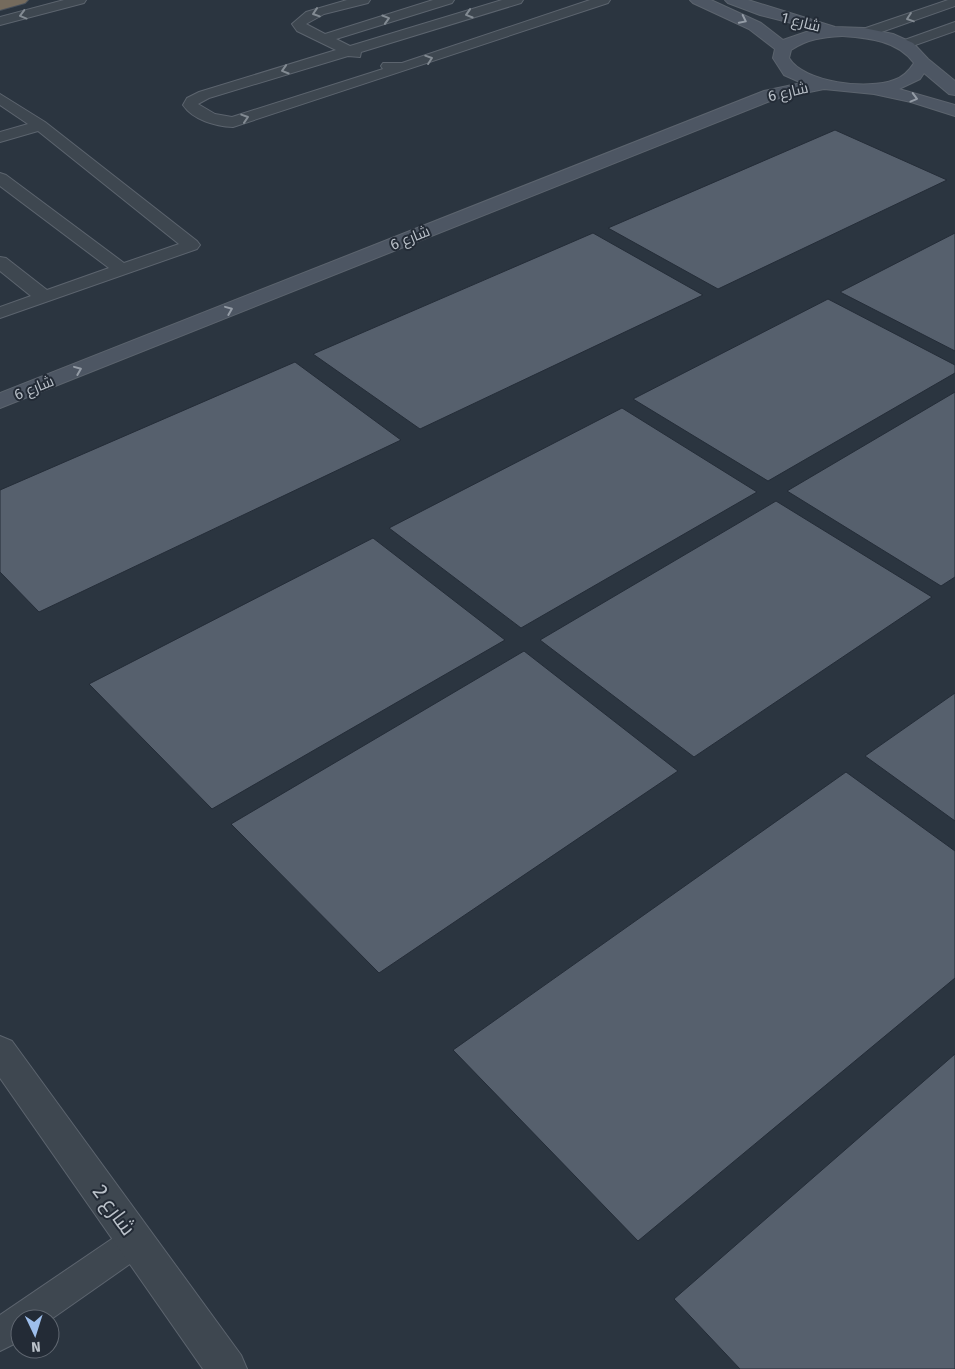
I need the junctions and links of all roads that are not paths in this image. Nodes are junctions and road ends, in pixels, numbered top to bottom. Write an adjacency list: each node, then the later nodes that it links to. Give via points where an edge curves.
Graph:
1 (20, 0): 11 (highway)
2 (79, 0): 12 (lane, one-way to 12)
3 (363, 0): 16 (lane, one-way to 16, via 303,19 299,24)
4 (447, 0): 16 (lane, one-way to 4)
5 (516, 0): 19 (lane, one-way to 19)
6 (601, 0): 21 (lane, one-way to 6)
7 (698, 0): 18 (street, شارع 1, one-way to 18, via 755,26)
8 (733, 0): 14 (street, شارع 1, via 789,19)
9 (950, 0): 10 (lane)
10 (955, 2): 15 (lane, one-way to 15)
11 (0, 5)
12 (0, 21)
13 (955, 26): 17 (lane)
14 (842, 31): 15 (street); 18 (street, via 802,36)
15 (865, 33): 17 (street)
16 (323, 38): 19 (lane)
17 (904, 45): 20 (street, via 916,54)
18 (783, 48): 22 (street, via 781,58)
19 (348, 51): 21 (lane, via 377,65); 21 (lane, one-way to 21, via 204,95 190,105 220,122 233,122)
20 (922, 64): 24 (street, via 919,72 909,80); 25 (street)
21 (403, 67)
22 (791, 72): 23 (street); 35 (street, شارع 6, via 758,88)
23 (824, 84): 24 (street); 36 (street, شارع 6, one-way to 23, via 770,95)
24 (872, 89): 27 (street, one-way to 27, via 916,98)
25 (955, 90)
26 (0, 98): 28 (lane)
27 (955, 111)
28 (40, 125): 29 (lane); 32 (lane, via 191,245)
29 (0, 137)
30 (0, 178): 32 (lane)
31 (0, 262): 33 (lane)
32 (122, 270): 33 (lane)
33 (44, 298): 34 (lane)
34 (0, 313)
35 (0, 384)
36 (0, 401)
37 (0, 1051): 38 (street, شارع 2)
38 (136, 1242): 39 (lane); 40 (street, شارع 2)
39 (37, 1309)
40 (227, 1369)

